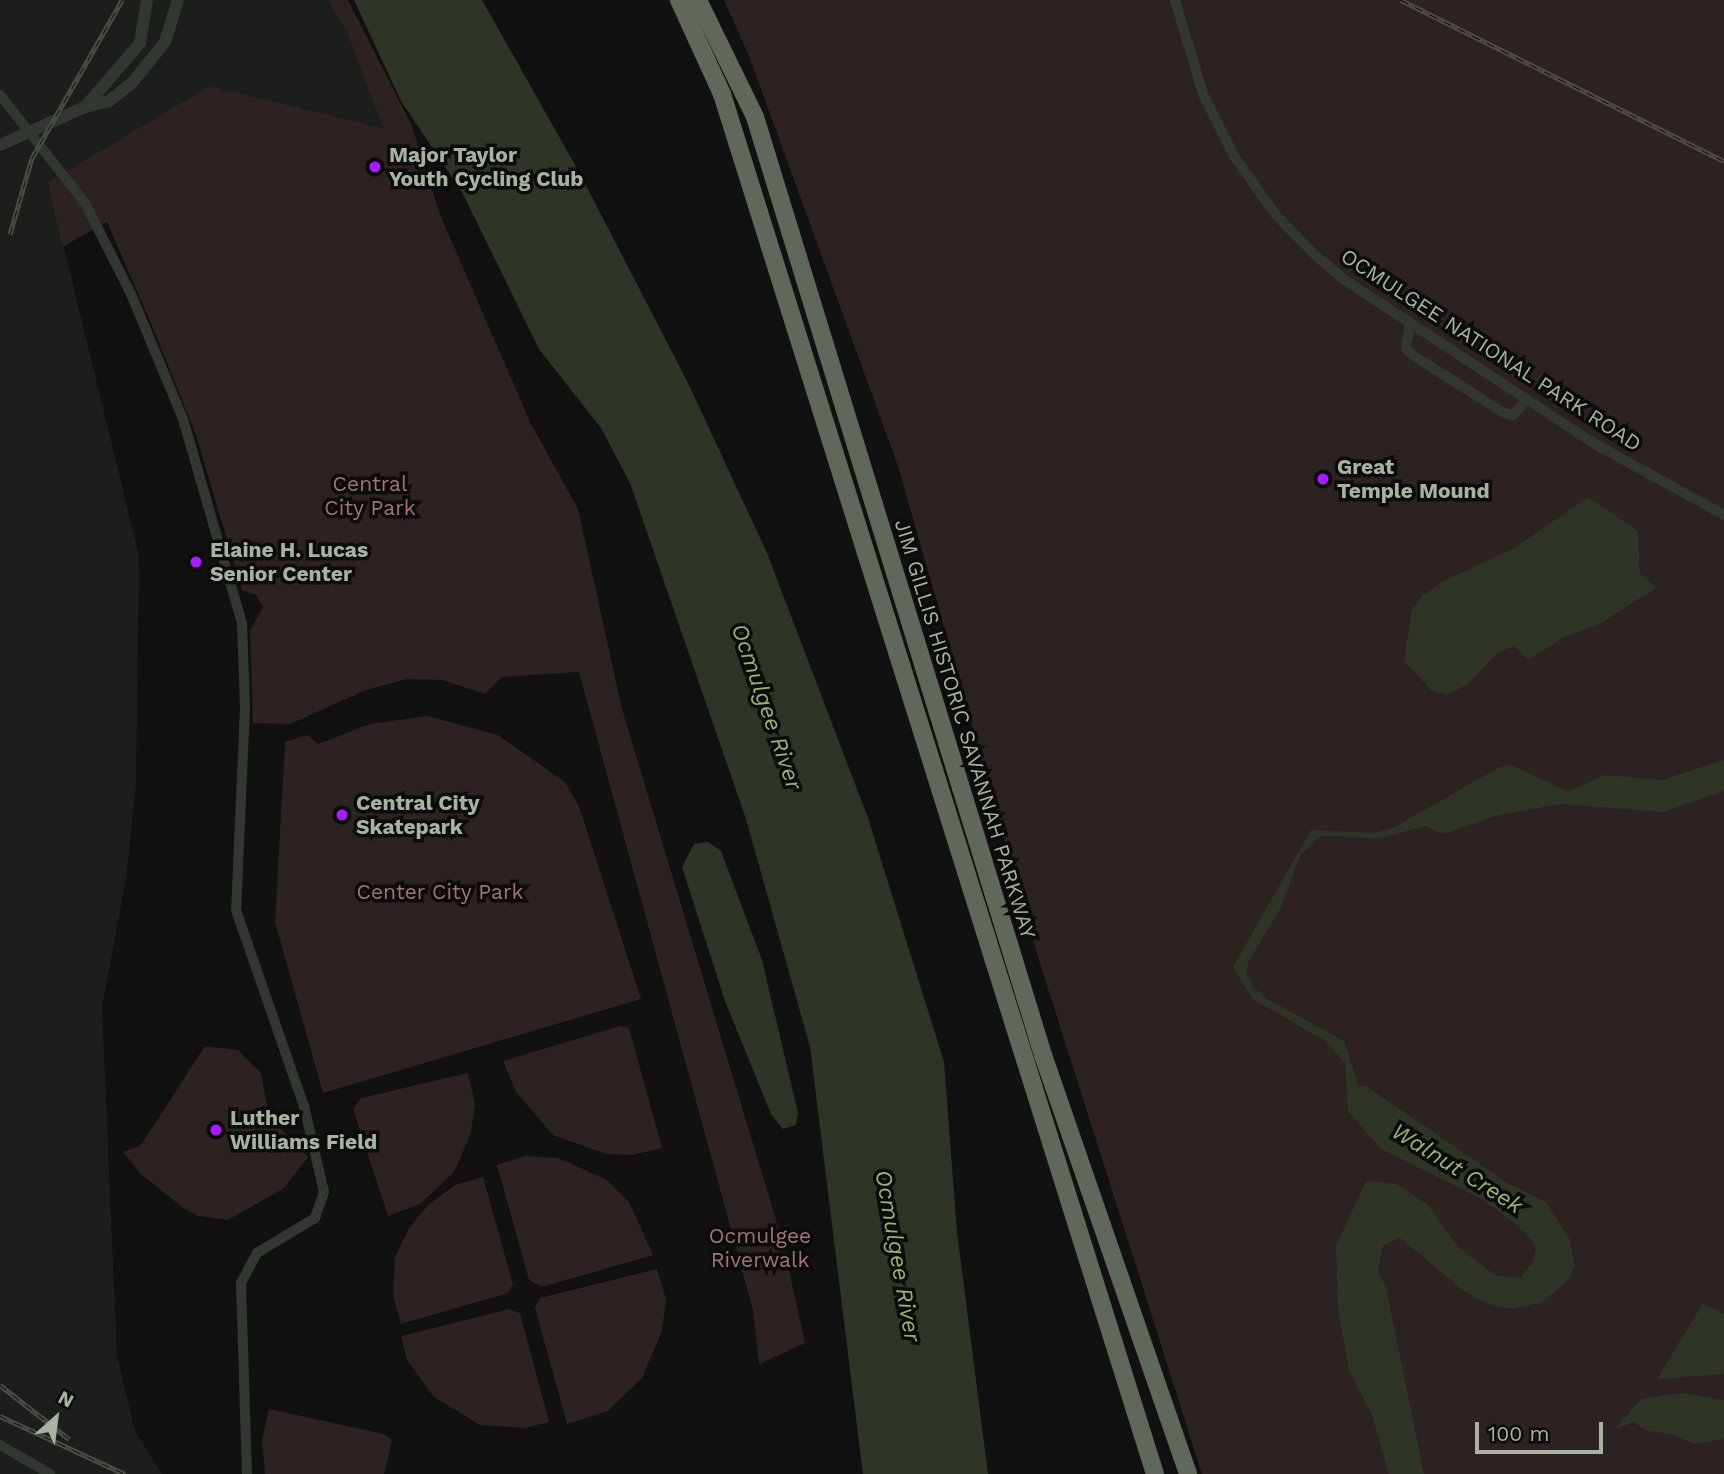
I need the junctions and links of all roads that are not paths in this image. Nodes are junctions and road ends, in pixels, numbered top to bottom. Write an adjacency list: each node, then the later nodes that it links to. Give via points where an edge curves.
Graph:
1 (147, 0): 7 (street, via 140,43)
2 (178, 0): 7 (street, via 174,23 154,61 109,102)
3 (679, 0): 16 (highway, JIM GILLIS HISTORIC SAVANNAH PARKWAY, via 722,94)
4 (698, 0): 17 (highway, JIM GILLIS HISTORIC SAVANNAH PARKWAY, via 755,117 1043,1055)
5 (1175, 0): 10 (street, OCMULGEE NATIONAL PARK ROAD, via 1208,105 1248,178 1315,255)
6 (0, 95): 8 (street)
7 (85, 107): 8 (street)
8 (25, 132): 9 (street); 15 (street, via 85,203 164,369 194,452 242,624 245,707 236,910 304,1106 324,1192 315,1218 257,1253 241,1283)
9 (0, 145)
10 (1410, 323): 11 (street, OCMULGEE NATIONAL PARK ROAD); 11 (street, via 1406,349 1414,356 1504,412 1513,415)
11 (1527, 399): 12 (street, OCMULGEE NATIONAL PARK ROAD, via 1678,493)
12 (1724, 514)
13 (0, 1445): 14 (street)
14 (50, 1474)
15 (247, 1474)
16 (1155, 1474)
17 (1188, 1474)

